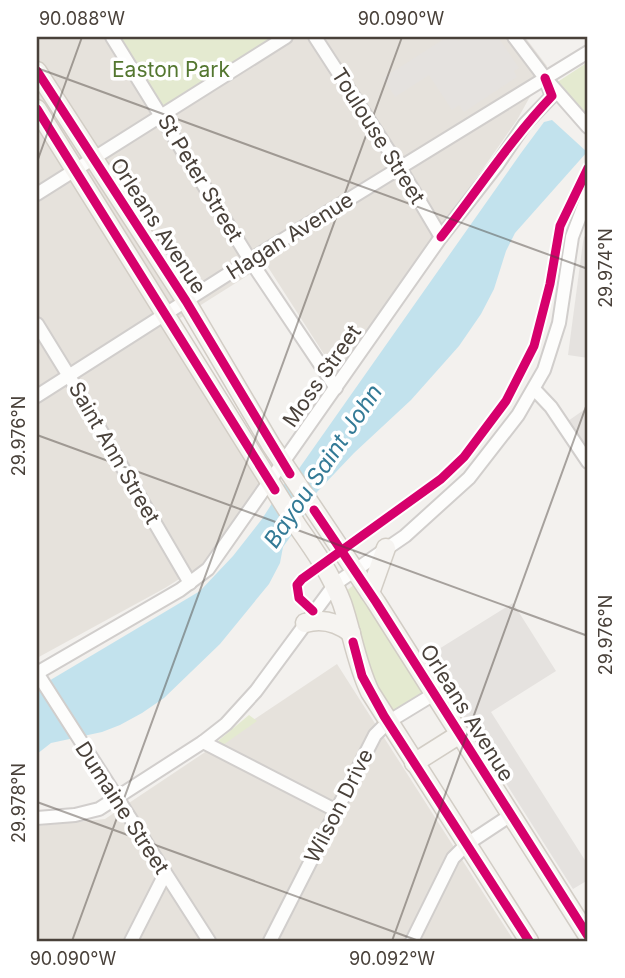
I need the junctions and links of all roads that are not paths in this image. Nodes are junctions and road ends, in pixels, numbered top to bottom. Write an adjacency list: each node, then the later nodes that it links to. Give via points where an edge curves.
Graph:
1 (112, 37): 9 (street, St Peter Street)
2 (286, 37): 9 (street)
3 (315, 37): 12 (street, Toulouse Street)
4 (514, 37): 7 (street)
5 (588, 52): 7 (street, Hagan Avenue)
6 (37, 71): 11 (street, Orleans Avenue)
7 (545, 78): 10 (street); 12 (street, Hagan Avenue); 16 (street, Moss Street, via 552,96 525,124)
8 (37, 109): 13 (street, Orleans Avenue)
9 (162, 115): 11 (street); 17 (street, St Peter Street)
10 (588, 127)
11 (93, 158): 13 (street); 18 (street, Orleans Avenue)
12 (400, 168): 16 (street, Toulouse Street); 17 (street, Hagan Avenue)
13 (75, 170): 14 (street); 19 (street, Orleans Avenue)
14 (37, 194)
15 (588, 195): 23 (street, via 572,237 559,323)
16 (441, 237): 22 (street, Moss Street)
17 (250, 260): 18 (street, Hagan Avenue); 22 (street, St Peter Street)
18 (186, 301): 19 (street, Hagan Avenue); 26 (street, Orleans Avenue)
19 (166, 313): 21 (street, Hagan Avenue); 27 (street, Orleans Avenue)
20 (37, 324): 21 (street, Saint Ann Street)
21 (69, 376): 24 (street, Hagan Avenue); 30 (street, Saint Ann Street)
22 (336, 388): 26 (street, Moss Street)
23 (534, 389): 25 (street); 28 (street, via 469,478)
24 (37, 396)
25 (588, 463)
26 (286, 468): 27 (street, Moss Street); 29 (street, Orleans Avenue)
27 (272, 484): 30 (street, Moss Street, via 214,562); 31 (street, Orleans Avenue)
28 (386, 548): 29 (street); 32 (street)
29 (354, 569): 31 (street); 32 (street, Orleans Avenue)
30 (190, 583): 35 (street, Moss Street)
31 (335, 584): 33 (street); 34 (street, Orleans Avenue)
32 (370, 593): 36 (street, Orleans Avenue)
33 (305, 623): 34 (street, via 333,622); 39 (street, via 256,691)
34 (351, 633): 37 (street, Orleans Avenue, via 362,676)
35 (39, 677): 41 (street, Dumaine Street)
36 (434, 694): 37 (street, Wilson Drive); 38 (street, Orleans Avenue)
37 (388, 722): 40 (street, Orleans Avenue); 42 (street, Wilson Drive, via 375,735)
38 (460, 734): 40 (street); 43 (street, Orleans Avenue)
39 (203, 742): 41 (street); 42 (street)
40 (414, 763): 45 (street, Orleans Avenue)
41 (117, 799): 44 (street, via 89,813); 46 (street, Dumaine Street)
42 (337, 811): 50 (street, Wilson Drive)
43 (511, 814): 45 (street); 47 (street, Orleans Avenue)
44 (37, 818)
45 (467, 844): 51 (street, via 453,858); 52 (street, Orleans Avenue)
46 (165, 874): 48 (street); 49 (street, Dumaine Street)
47 (584, 937)
48 (131, 941)
49 (209, 941)
50 (270, 941)
51 (412, 941)
52 (528, 941)

